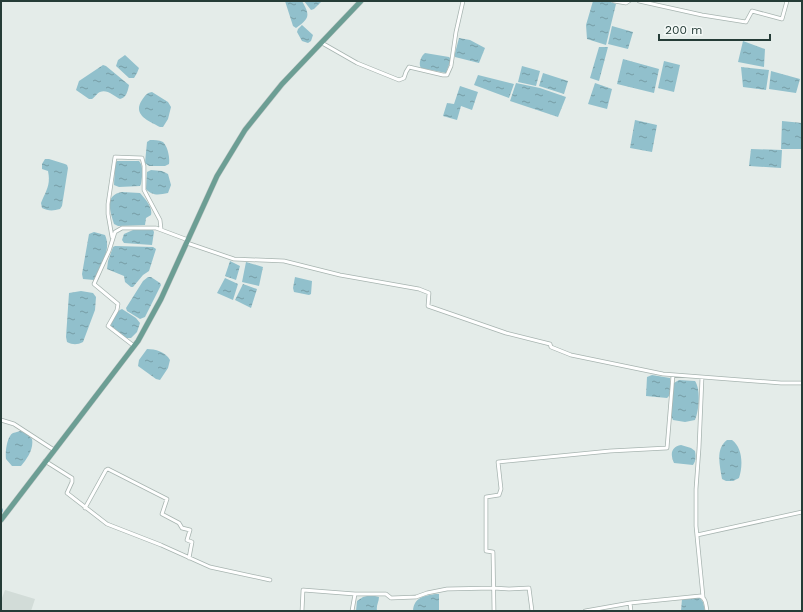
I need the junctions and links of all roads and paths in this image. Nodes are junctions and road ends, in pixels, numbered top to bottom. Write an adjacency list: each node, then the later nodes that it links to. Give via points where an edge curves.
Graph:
1 (361, 1): 7 (main road)
2 (463, 1): 7 (street, via 451,66 447,75 409,67 404,78 399,80 357,63)
3 (614, 1): 4 (street)
4 (629, 1)
5 (639, 1): 6 (street, via 746,22 752,11 782,19)
6 (787, 1)
7 (322, 43): 10 (main road, via 282,84 240,137 216,176)
8 (161, 229): 9 (street, via 122,228 115,232); 9 (street, via 160,220 144,190 142,158 115,157 108,204); 10 (street)
9 (112, 238): 11 (street, via 94,284 118,304 108,326)
10 (187, 241): 11 (main road, via 155,312); 12 (street, via 234,259 284,261 340,275 419,289 429,293 428,306 506,333 550,344 551,347 571,355)
11 (134, 346): 16 (main road)
12 (673, 375): 13 (street); 24 (street, via 667,448 498,462 501,489 499,495 486,497 486,551 492,552)
13 (702, 377): 14 (street); 21 (street, via 696,489)
14 (802, 383)
15 (1, 420): 16 (street, via 18,426)
16 (54, 450): 17 (main road)
17 (45, 461): 18 (street, via 72,478 67,493); 20 (main road)
18 (85, 508): 22 (street, via 107,524); 22 (street, via 106,470 124,476 167,499 162,514 179,523 182,528 190,530 187,540 192,542)
19 (802, 512): 21 (street)
20 (1, 520)
21 (697, 535): 26 (street)
22 (190, 558): 23 (street, via 210,567)
23 (270, 580)
24 (493, 588): 25 (street, via 447,589 416,598 391,598 386,594); 30 (street); 31 (street, via 529,588)
25 (355, 594): 28 (street, via 303,590); 29 (street)
26 (703, 597): 27 (street); 34 (street)
27 (630, 603): 32 (street); 33 (street)
28 (302, 611)
29 (352, 611)
30 (494, 611)
31 (532, 611)
32 (585, 611)
33 (631, 611)
34 (707, 611)

